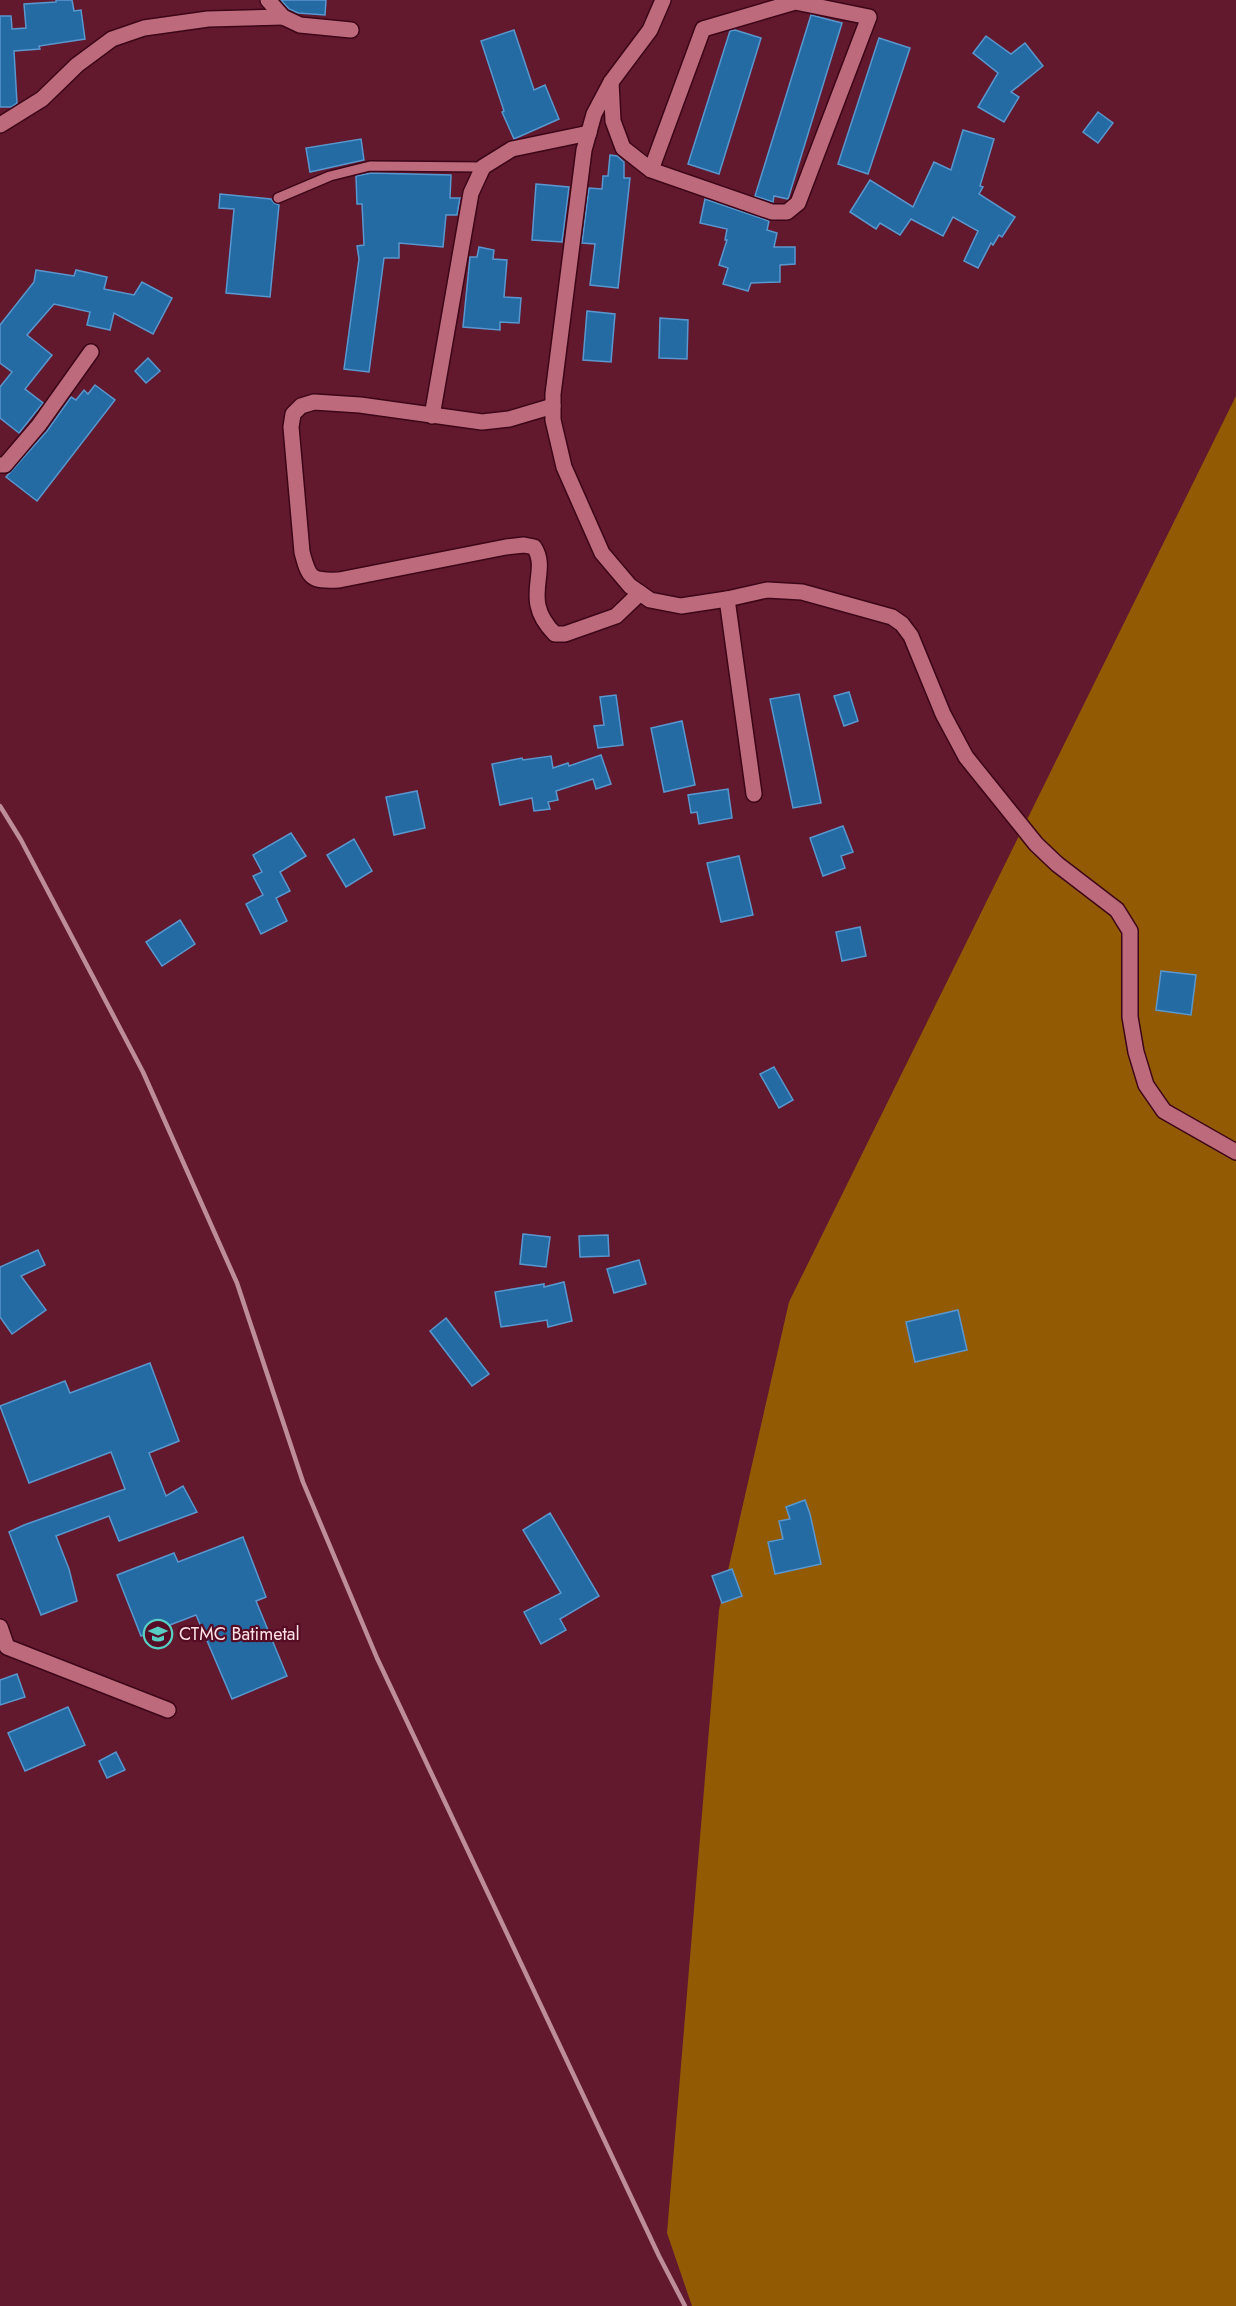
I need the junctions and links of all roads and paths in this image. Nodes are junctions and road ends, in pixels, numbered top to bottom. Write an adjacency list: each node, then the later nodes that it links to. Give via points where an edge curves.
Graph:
1 (268, 0): 3 (street)
2 (663, 0): 5 (street, via 650,30)
3 (283, 17): 4 (street, via 300,25); 6 (street, via 208,19 144,28 112,39 77,65 42,99)
4 (351, 30)
5 (610, 82): 7 (street); 9 (street, via 613,121 623,148)
6 (0, 125)
7 (589, 133): 8 (street, via 512,149); 12 (street)
8 (483, 167): 10 (lane, via 370,166 330,176); 13 (street, via 471,193)
9 (651, 170): 9 (street, via 772,212 782,214 791,210 798,203 868,17 795,2 703,29)
10 (278, 198)
11 (91, 352): 14 (street, via 39,425 5,465)
12 (553, 406): 13 (street, via 509,419 482,422); 15 (street, via 564,467 602,553)
13 (432, 416): 15 (street, via 314,402 292,414 302,552 310,576 319,581 339,580 524,544 536,550 536,599 544,623 555,634 616,616)
14 (0, 465)
15 (640, 593): 16 (street, via 650,600 681,606)
16 (727, 599): 17 (street); 18 (street, via 767,590 802,592 892,617 902,624 966,757 1036,844 1117,910 1130,931 1130,1017 1146,1085 1164,1111)
17 (754, 794)
18 (1236, 1152)
19 (0, 1627): 20 (street, via 7,1647)
20 (168, 1710)

